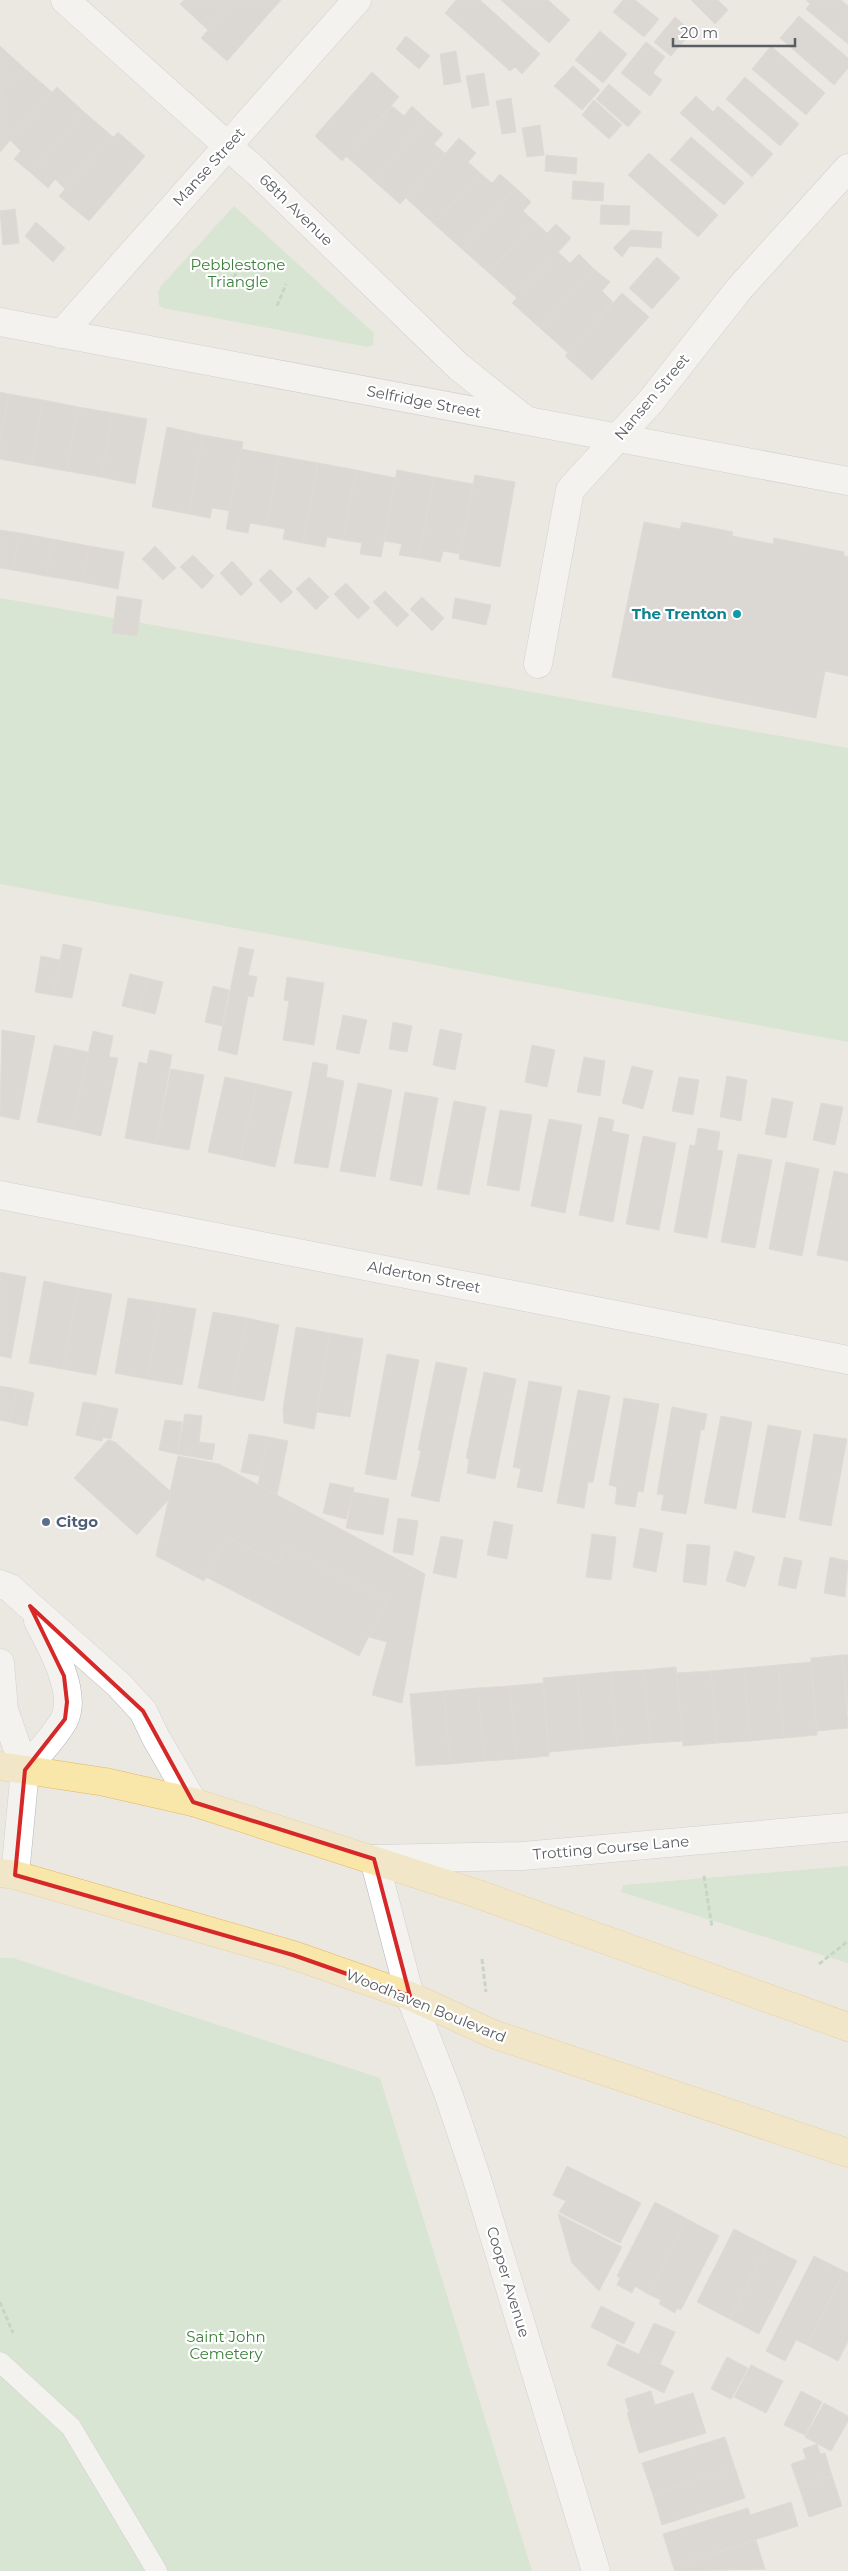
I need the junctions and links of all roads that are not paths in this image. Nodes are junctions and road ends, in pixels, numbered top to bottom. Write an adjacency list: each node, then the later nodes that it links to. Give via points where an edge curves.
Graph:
1 (65, 0): 3 (street, 68th Avenue)
2 (357, 0): 3 (street, Manse Street)
3 (228, 145): 6 (street, Manse Street); 7 (street, 68th Avenue, via 459,367)
4 (848, 168): 8 (street, Nansen Street, via 738,289)
5 (0, 322): 6 (street, Selfridge Street)
6 (61, 334): 7 (street, Selfridge Street)
7 (526, 421): 8 (street, Selfridge Street)
8 (618, 438): 9 (street, Selfridge Street); 10 (street, Nansen Street, via 570,490)
9 (848, 481)
10 (538, 664)
11 (0, 1195): 12 (street, Alderton Street)
12 (848, 1360)
13 (0, 1584): 14 (street, via 10,1588)
14 (30, 1606): 16 (street, via 64,1676 67,1702 65,1719); 17 (street, via 118,1684 143,1711)
15 (0, 1663): 16 (street)
16 (12, 1768): 17 (main road, via 104,1782); 20 (street)
17 (192, 1802): 19 (main road)
18 (848, 1827): 19 (street, Trotting Course Lane, via 523,1856)
19 (374, 1860): 21 (street, Cooper Avenue); 22 (main road)
20 (8, 1874): 21 (main road, Woodhaven Boulevard, via 293,1955)
21 (410, 1996): 23 (main road, Woodhaven Boulevard, via 493,2034); 26 (street, Cooper Avenue, via 475,2173)
22 (848, 2027)
23 (848, 2154)
24 (0, 2362): 25 (lane, via 71,2427)
25 (157, 2571)
26 (596, 2571)

